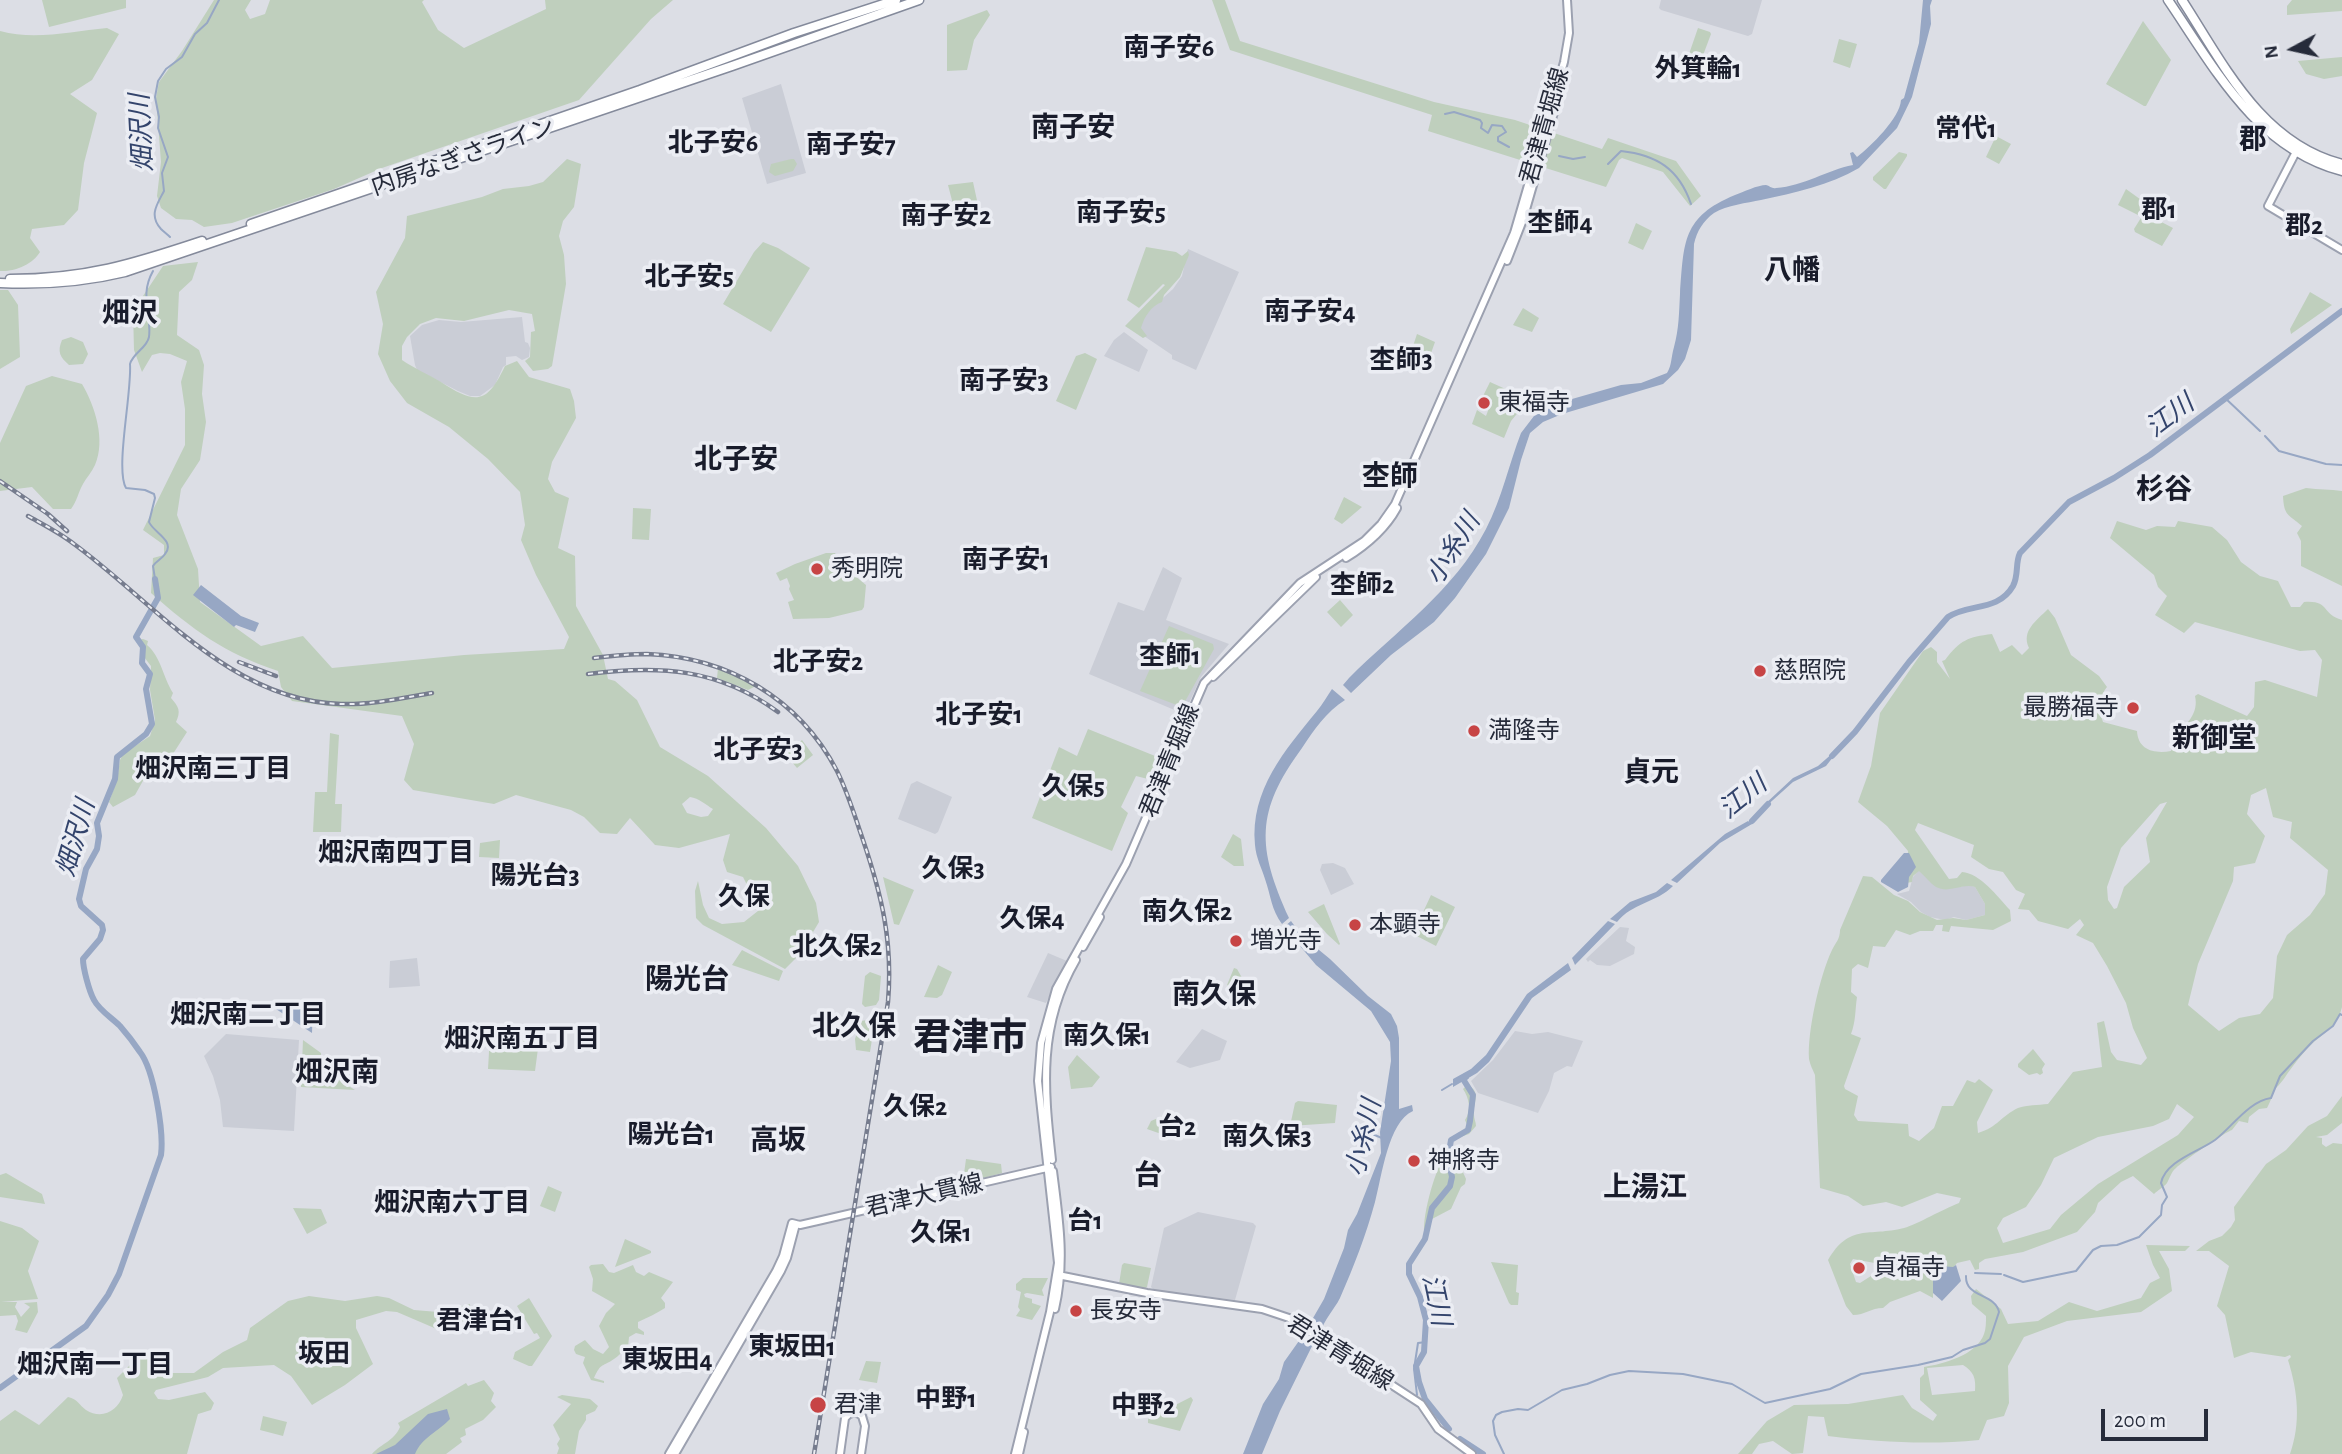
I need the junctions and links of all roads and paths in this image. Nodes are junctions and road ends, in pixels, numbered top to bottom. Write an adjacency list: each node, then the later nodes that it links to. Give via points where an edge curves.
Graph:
1 (896, 0): 10 (highway, 内房なぎさライン, via 131,264 89,274)
2 (919, 0): 11 (highway, 内房なぎさライン, via 125,272 54,284)
3 (1569, 0): 12 (main road, 君津青堀線, via 1573,33 1567,65 1518,235 1399,504 1370,542 1313,579 1205,689 1133,858 1065,982 1053,1014 1045,1060)
4 (2168, 0): 6 (highway, via 2241,104 2271,135)
5 (2182, 0): 6 (highway, via 2259,114)
6 (2297, 149): 7 (highway); 8 (highway); 9 (main road, via 2268,206)
7 (2342, 164)
8 (2342, 171)
9 (2342, 250)
10 (0, 278)
11 (0, 284)
12 (1051, 1167): 13 (main road, 君津大貫線); 14 (main road, 君津青堀線)
13 (794, 1223): 15 (main road, via 776,1272); 16 (main road, via 781,1270)
14 (1059, 1275): 19 (main road); 20 (main road, 君津青堀線, via 1262,1309 1295,1322 1422,1404 1440,1432)
15 (669, 1454)
16 (675, 1454)
17 (841, 1454): 18 (main road, via 845,1418 856,1413 865,1422)
18 (861, 1454)
19 (1017, 1454)
20 (1472, 1454)

